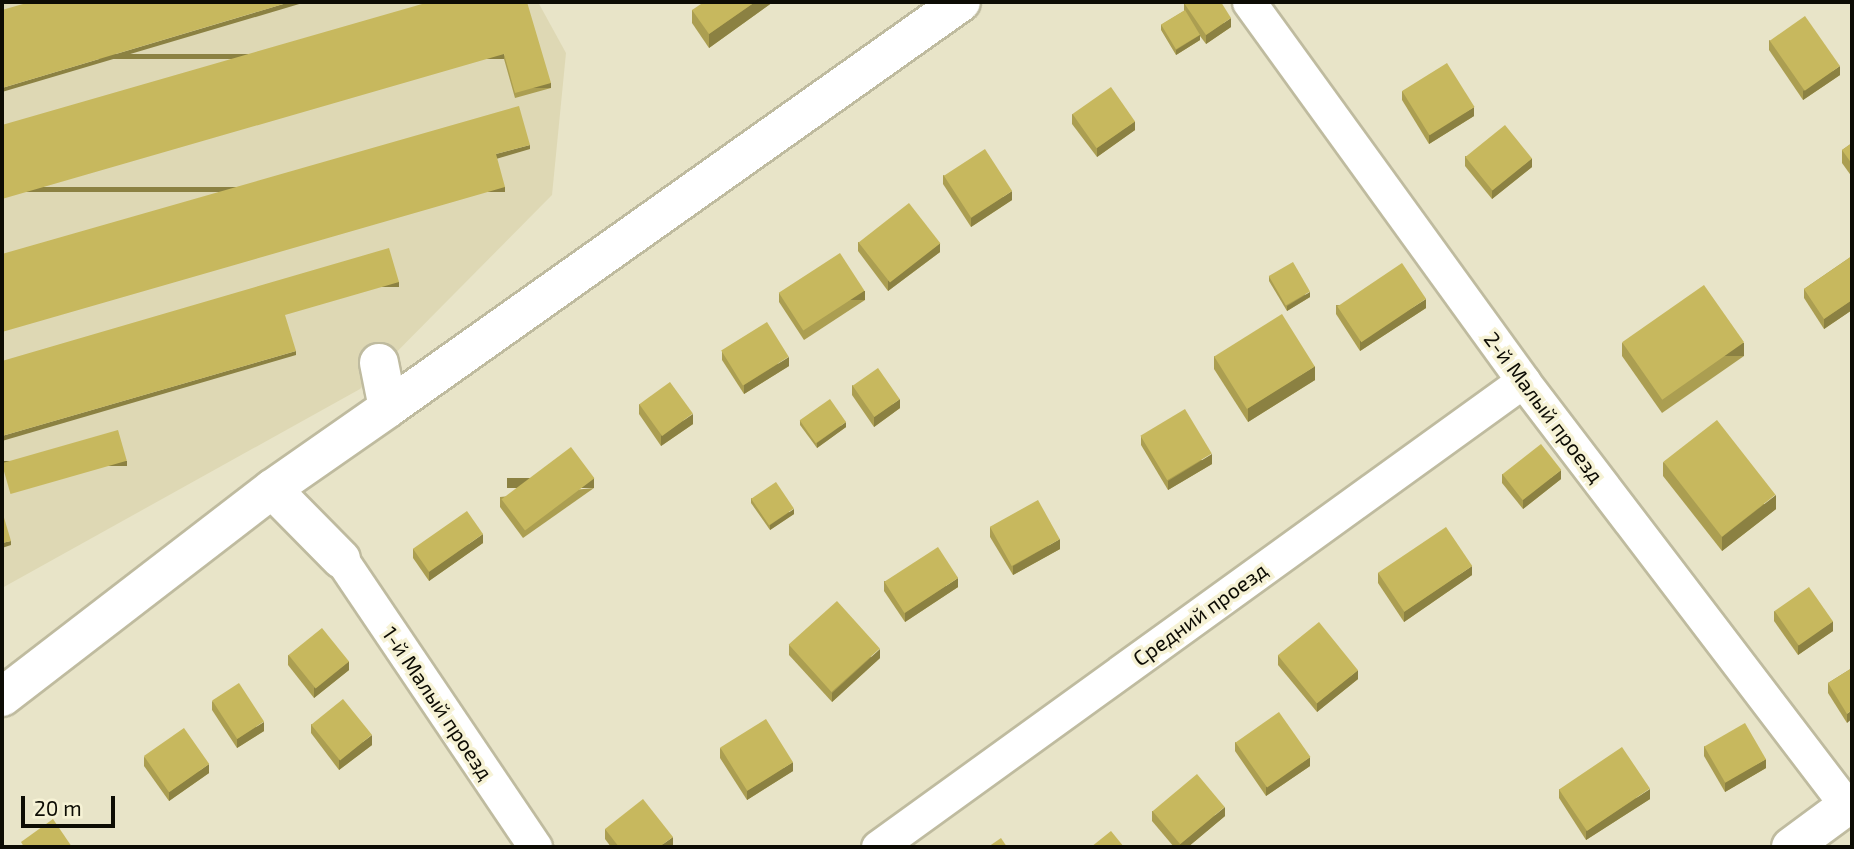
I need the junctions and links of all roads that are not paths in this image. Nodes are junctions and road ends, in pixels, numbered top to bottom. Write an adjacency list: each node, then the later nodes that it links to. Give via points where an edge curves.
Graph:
1 (961, 2): 5 (street)
2 (1249, 2): 4 (street, 2-й Малый проезд)
3 (379, 363): 5 (street)
4 (1523, 381): 9 (street, 2-й Малый проезд); 11 (street, Средний проезд)
5 (388, 408): 6 (street)
6 (272, 489): 7 (street); 8 (street)
7 (341, 559): 10 (street, 1-й Малый проезд)
8 (2, 697)
9 (1850, 804): 12 (street)
10 (535, 847)
11 (878, 847)
12 (1791, 847)

